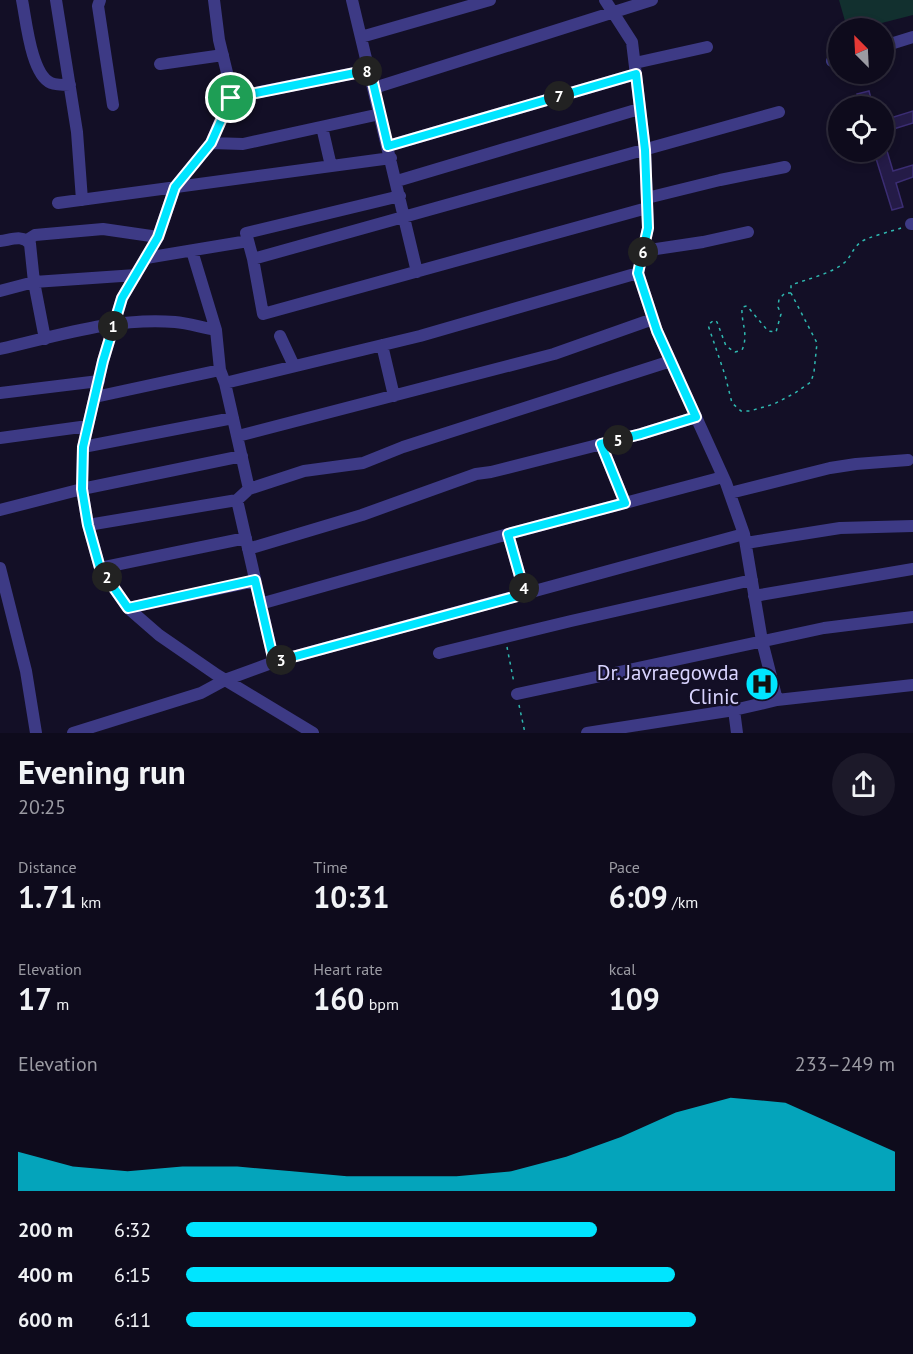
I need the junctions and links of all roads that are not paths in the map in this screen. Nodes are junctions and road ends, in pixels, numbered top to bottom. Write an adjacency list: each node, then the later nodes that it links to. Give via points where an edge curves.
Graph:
1 (22, 0): 18 (street, via 32,52 41,74 50,83)
2 (56, 0): 18 (street)
3 (100, 0): 21 (street)
4 (214, 0): 14 (street)
5 (352, 0): 10 (street)
6 (490, 0): 10 (street)
7 (605, 0): 9 (street)
8 (652, 0): 9 (street)
9 (614, 12): 16 (street, via 633,42); 19 (street)
10 (361, 36): 17 (street)
11 (913, 37): 12 (street)
12 (894, 43)
13 (707, 47): 16 (street)
14 (223, 55): 15 (street); 20 (street)
15 (160, 64)
16 (635, 68): 22 (street); 28 (street)
17 (370, 70): 19 (street); 20 (street)
18 (70, 85): 34 (street)
19 (374, 88): 24 (street)
20 (231, 98): 26 (street)
21 (113, 105)
22 (639, 109): 27 (street); 31 (street)
23 (779, 112): 27 (street)
24 (380, 114): 25 (street); 28 (street)
25 (322, 127): 26 (street, via 243,144); 29 (street)
26 (211, 143): 32 (street)
27 (645, 150): 36 (street); 37 (street)
28 (390, 152): 29 (street); 31 (street)
29 (331, 166): 32 (street)
30 (785, 168): 36 (street, via 720,180)
31 (397, 181): 33 (street)
32 (175, 187): 34 (street); 39 (street)
33 (400, 196): 37 (street); 42 (street, via 246,232)
34 (82, 200): 35 (street)
35 (58, 203)
36 (647, 203): 44 (street, via 648,228); 47 (street)
37 (405, 217): 46 (street); 47 (street)
38 (748, 232): 44 (street)
39 (158, 237): 40 (street, via 103,229 35,235); 45 (street)
40 (27, 240): 41 (street); 50 (street)
41 (0, 241)
42 (248, 241): 43 (street); 46 (street)
43 (192, 251): 45 (street); 54 (street)
44 (643, 251): 48 (street)
45 (146, 258): 49 (street)
46 (253, 259): 47 (street, via 263,314)
47 (417, 272)
48 (638, 273): 52 (street); 57 (street)
49 (136, 275): 50 (street); 53 (street, via 122,298)
50 (34, 282): 51 (street); 56 (street)
51 (0, 291)
52 (653, 319): 59 (street); 65 (street, via 554,354)
53 (114, 324): 54 (street, via 177,322); 56 (street); 62 (street)
54 (216, 330): 61 (street)
55 (280, 336): 60 (street)
56 (45, 339): 58 (street)
57 (382, 345): 60 (street); 65 (street)
58 (0, 349)
59 (671, 361): 67 (street); 78 (street, via 363,463 304,471)
60 (294, 366): 63 (street)
61 (219, 370): 63 (street); 66 (street)
62 (99, 381): 64 (street); 66 (street)
63 (225, 383): 68 (street)
64 (0, 393)
65 (394, 396): 70 (street)
66 (95, 398): 69 (street)
67 (696, 417): 72 (street); 76 (street)
68 (233, 418): 70 (street); 73 (street)
69 (88, 426): 71 (street); 73 (street)
70 (238, 436): 74 (street)
71 (0, 438)
72 (601, 444): 81 (street); 87 (street, via 476,474 362,516)
73 (83, 447): 77 (street)
74 (242, 456): 77 (street); 78 (street)
75 (908, 460): 79 (street, via 830,468)
76 (723, 477): 79 (street); 81 (street)
77 (82, 489): 82 (street); 83 (street)
78 (249, 489): 80 (street)
79 (730, 493): 86 (street)
80 (237, 500): 83 (street); 87 (street)
81 (625, 503): 85 (street)
82 (0, 510)
83 (88, 525): 89 (street)
84 (913, 526): 86 (street, via 840,528)
85 (508, 534): 93 (street); 95 (street)
86 (745, 538): 92 (street); 93 (street)
87 (247, 544): 89 (street); 91 (street)
88 (0, 568): 107 (street, via 26,671)
89 (100, 568): 96 (street)
90 (913, 569): 94 (street)
91 (255, 580): 95 (street); 96 (street)
92 (752, 580): 94 (street); 99 (street)
93 (525, 594): 100 (street)
94 (754, 596): 98 (street)
95 (260, 604): 100 (street)
96 (128, 608): 101 (street)
97 (913, 617): 98 (street, via 824,628)
98 (762, 641): 103 (street); 104 (street)
99 (439, 653)
100 (274, 662): 101 (street)
101 (225, 680): 108 (street, via 201,693); 109 (street)
102 (913, 685): 104 (street)
103 (517, 694)
104 (777, 700): 105 (street)
105 (734, 710): 106 (street); 111 (street)
106 (624, 730): 110 (street)
107 (36, 733)
108 (73, 733)
109 (313, 733)
110 (587, 733)
111 (737, 733)

